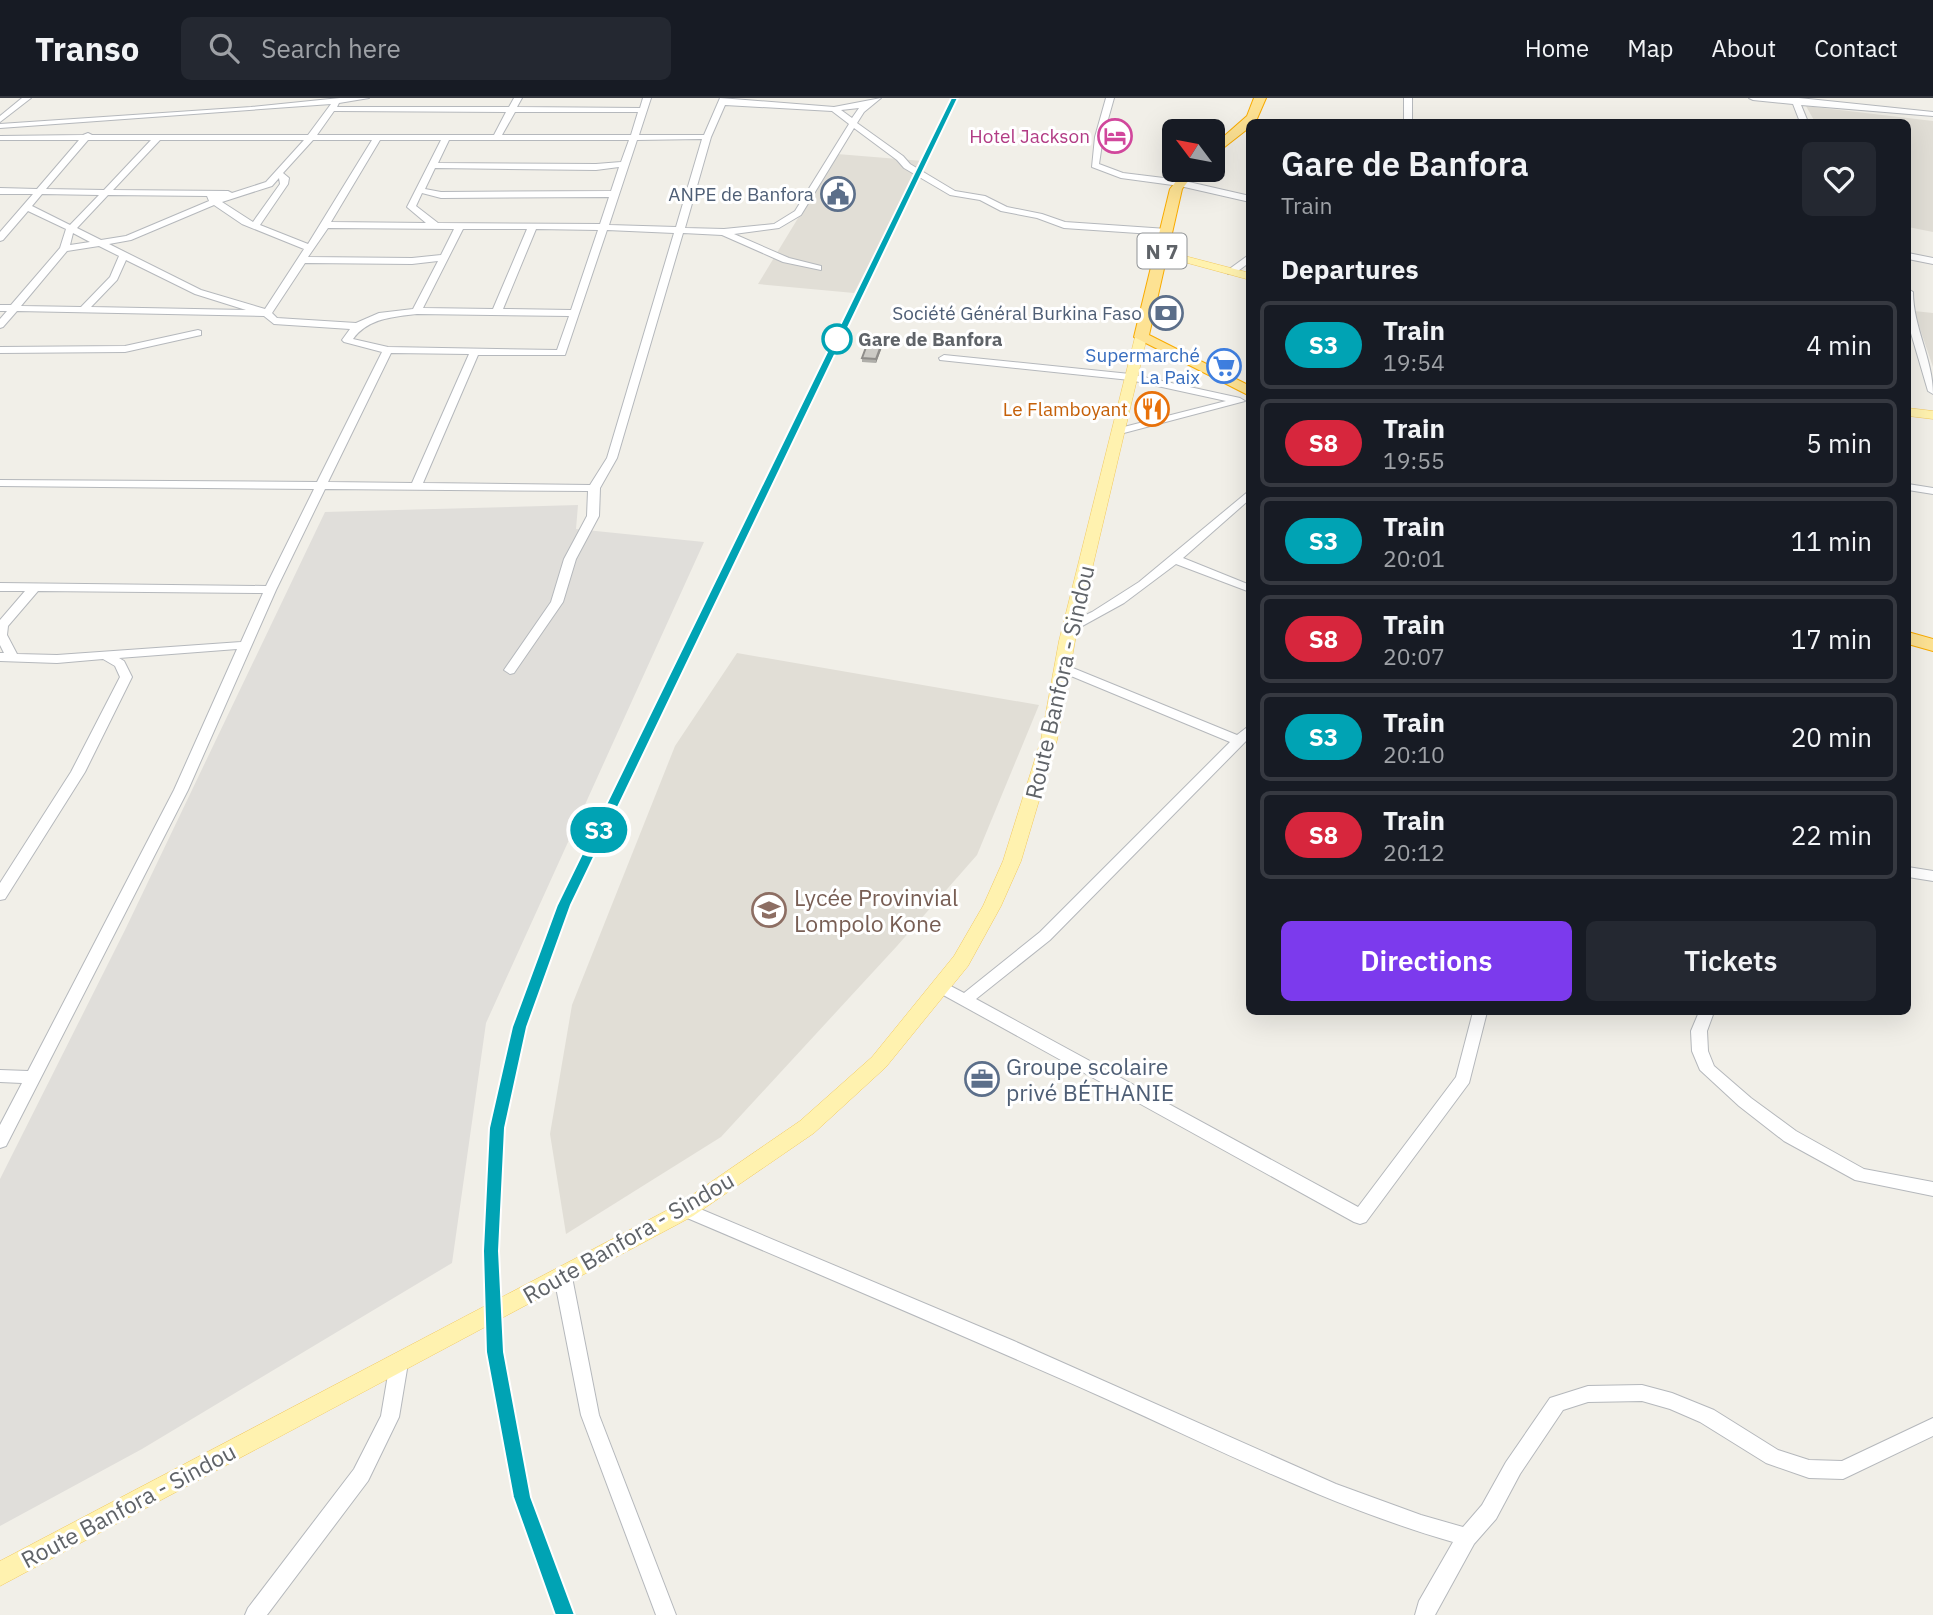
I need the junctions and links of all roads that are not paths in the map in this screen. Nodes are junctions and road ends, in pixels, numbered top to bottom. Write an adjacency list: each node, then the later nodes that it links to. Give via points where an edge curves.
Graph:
1 (27, 98): 24 (street)
2 (252, 98): 17 (street)
3 (365, 98): 10 (street)
4 (518, 98): 15 (street)
5 (647, 98): 18 (street)
6 (1110, 98): 41 (street, via 1095,165)
7 (1260, 98): 21 (highway)
8 (1409, 98): 22 (street)
9 (1753, 98): 11 (street)
10 (348, 99): 14 (street)
11 (1795, 99): 19 (street); 23 (street)
12 (724, 100): 16 (street); 29 (street)
13 (874, 101): 16 (street); 25 (street)
14 (333, 105): 15 (street); 17 (street); 28 (street)
15 (513, 109): 18 (street); 36 (street)
16 (834, 109): 25 (street)
17 (251, 110): 20 (street)
18 (642, 110): 33 (street)
19 (1933, 114)
20 (101, 119): 26 (street); 34 (street)
21 (1252, 119)
22 (1408, 119)
23 (1803, 119)
24 (0, 120)
25 (853, 122): 62 (street, via 798,214 776,226); 63 (street, via 907,166 953,192 1064,225)
26 (0, 126)
27 (1244, 132): 37 (highway)
28 (311, 137): 31 (street); 35 (street); 40 (street)
29 (707, 137): 33 (street); 60 (street)
30 (0, 138): 34 (street)
31 (377, 138): 32 (street); 54 (street)
32 (446, 138): 36 (street); 39 (street)
33 (633, 138): 36 (street); 38 (street)
34 (85, 139): 35 (street); 44 (street)
35 (157, 139): 45 (street)
36 (496, 139)
37 (1225, 144)
38 (625, 163): 39 (street, via 596,167); 47 (street)
39 (433, 166): 42 (street)
40 (280, 175): 48 (street); 55 (street, via 284,184)
41 (1180, 183): 49 (street); 63 (highway, N 7)
42 (419, 190): 47 (street, via 441,195); 56 (street, via 411,206)
43 (0, 191): 44 (street)
44 (41, 191): 45 (street); 51 (street)
45 (109, 191): 46 (street); 61 (street)
46 (203, 194): 48 (street); 50 (street)
47 (614, 194): 59 (street)
48 (244, 195): 50 (street)
49 (1246, 198)
50 (216, 203): 52 (street); 53 (street)
51 (26, 206): 61 (street); 64 (street)
52 (194, 209): 53 (street); 65 (street)
53 (226, 211): 55 (street)
54 (325, 225): 56 (street); 67 (street)
55 (255, 226): 67 (street)
56 (436, 226): 57 (street)
57 (460, 226): 58 (street); 71 (street)
58 (533, 226): 59 (street); 83 (street)
59 (603, 227): 60 (street); 85 (street)
60 (680, 229): 62 (street); 105 (street, via 612,458)
61 (70, 230): 66 (street); 68 (street)
62 (724, 232): 76 (street, via 786,260)
63 (1167, 232): 69 (highway, N 7)
64 (0, 237)
65 (128, 238): 66 (street); 70 (street, via 117,247)
66 (97, 244): 68 (street); 70 (street)
67 (309, 248): 73 (street)
68 (64, 249): 80 (street)
69 (1162, 253): 77 (main road); 90 (highway, N 7)
70 (121, 255): 81 (street, via 114,278); 84 (street, via 198,292)
71 (444, 257): 73 (street); 82 (street)
72 (1911, 257): 75 (street)
73 (301, 260): 84 (street)
74 (1246, 260): 77 (street)
75 (1933, 261)
76 (818, 268)
77 (1231, 272): 78 (main road)
78 (1246, 276)
79 (0, 308): 80 (street)
80 (14, 308): 81 (street); 87 (street)
81 (83, 310): 84 (street)
82 (417, 311): 83 (street); 88 (street, via 382,315)
83 (497, 312): 85 (street)
84 (267, 313): 88 (street, via 274,321)
85 (575, 313): 93 (street, via 561,353)
86 (1911, 319): 96 (street)
87 (0, 325)
88 (357, 326): 92 (street, via 347,340)
89 (198, 333): 91 (street, via 125,349)
90 (1141, 337): 95 (main road, Route Banfora - Sindou); 97 (highway)
91 (0, 350)
92 (388, 350): 93 (street); 102 (street)
93 (475, 351): 103 (street)
94 (944, 358): 95 (street)
95 (1130, 377): 97 (street); 100 (main road, Route Banfora - Sindou)
96 (1933, 391)
97 (1246, 397): 100 (street)
98 (1911, 412): 99 (main road)
99 (1933, 415)
100 (1120, 431): 116 (main road, Route Banfora - Sindou)
101 (0, 483): 102 (street)
102 (321, 484): 103 (street); 114 (street)
103 (416, 487): 105 (street)
104 (1911, 487): 106 (street)
105 (594, 488): 123 (street, via 593,516 570,559 557,602)
106 (1933, 491)
107 (1246, 496): 108 (street)
108 (1236, 505): 109 (street); 110 (street)
109 (1246, 509)
110 (1174, 559): 112 (street); 116 (street, via 1099,615)
111 (0, 587): 113 (street)
112 (1246, 587)
113 (34, 588): 114 (street); 115 (street)
114 (270, 590): 118 (street)
115 (1, 626): 121 (street)
116 (1071, 627): 122 (main road, Route Banfora - Sindou)
117 (1911, 639): 119 (highway)
118 (246, 645): 120 (street); 134 (street, via 181,790)
119 (1933, 645)
120 (105, 655): 121 (street); 128 (street, via 120,664 126,677 78,772)
121 (7, 658)
122 (1063, 668): 125 (street); 129 (main road, Route Banfora - Sindou, via 1049,740 1012,861 978,933)
123 (510, 670)
124 (1246, 733): 125 (street)
125 (1238, 740): 130 (street, via 1045,936)
126 (1911, 872): 127 (street)
127 (1933, 876)
128 (0, 895)
129 (941, 987): 130 (street); 137 (main road, Route Banfora - Sindou, via 879,1062 817,1118)
130 (965, 1000): 131 (street, via 1360,1217 1463,1079)
131 (1478, 1015)
132 (1705, 1015): 136 (street, via 1699,1031 1700,1051 1708,1070 1745,1102 1790,1136 1861,1175)
133 (0, 1076): 134 (street)
134 (32, 1077): 135 (street)
135 (0, 1141)
136 (1933, 1189)
137 (686, 1210): 138 (main road, Route Banfora - Sindou); 141 (street, via 1115,1394 1298,1478 1371,1508)
138 (562, 1278): 139 (main road, Route Banfora - Sindou); 144 (street, via 590,1415)
139 (399, 1363): 142 (main road, Route Banfora - Sindou); 143 (street, via 390,1417 361,1475)
140 (1933, 1427): 141 (street, via 1843,1470 1809,1469 1773,1457 1707,1416 1672,1401 1642,1394 1588,1394 1557,1404 1489,1512)
141 (1467, 1537): 145 (street)
142 (0, 1573)
143 (255, 1615)
144 (666, 1615)
145 (1425, 1615)

